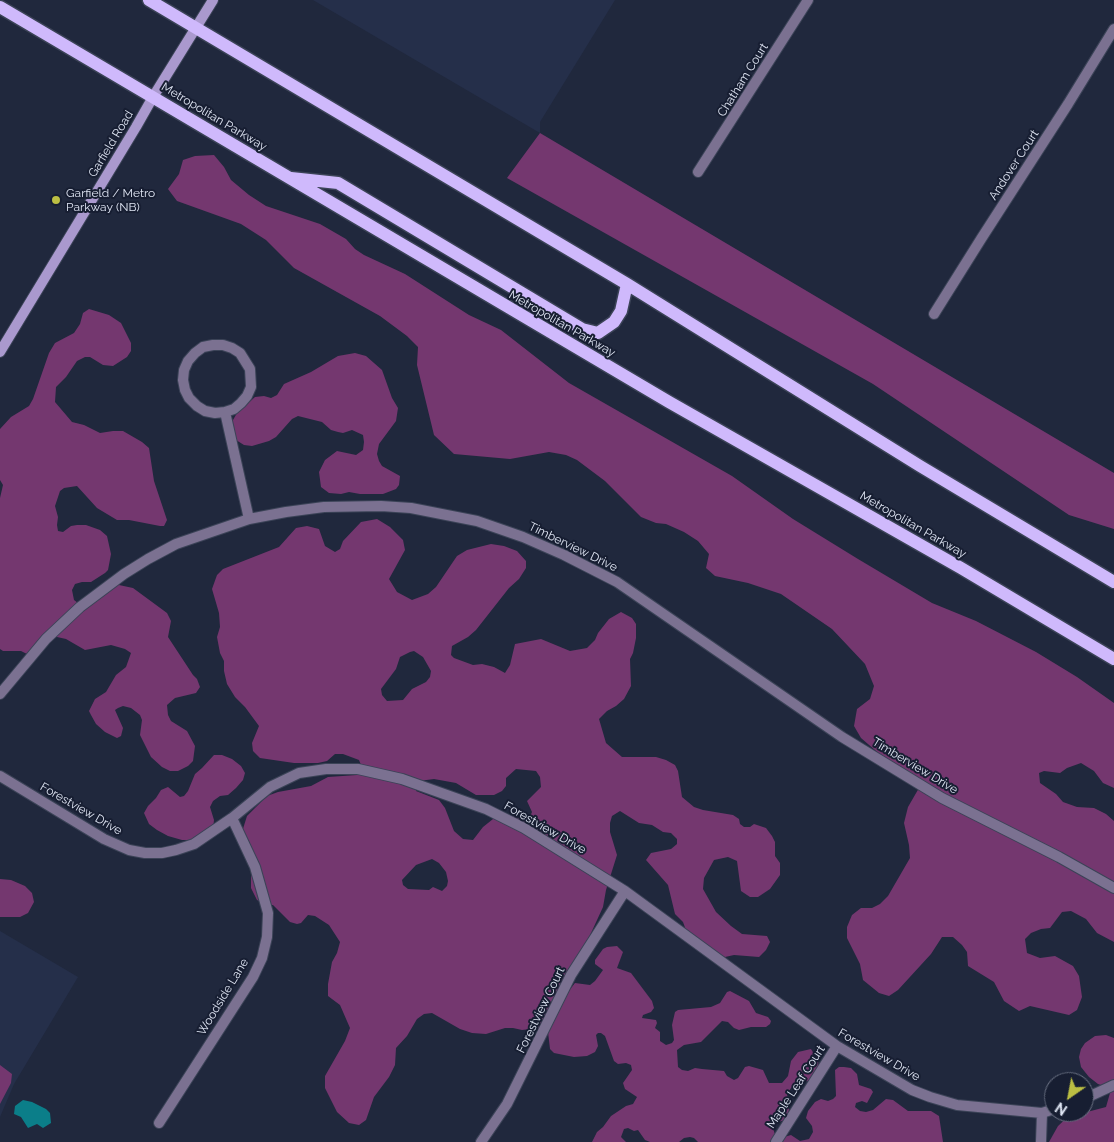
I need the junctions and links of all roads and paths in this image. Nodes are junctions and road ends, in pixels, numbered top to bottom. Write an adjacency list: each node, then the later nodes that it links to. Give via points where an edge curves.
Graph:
1 (149, 0): 5 (main road)
2 (214, 0): 5 (main road, Garfield Road)
3 (808, 0): 8 (street, Chatham Court)
4 (0, 7): 7 (main road, Metropolitan Parkway)
5 (196, 28): 7 (main road, Garfield Road); 10 (main road)
6 (1114, 29): 11 (street, Andover Court)
7 (153, 97): 9 (main road, Metropolitan Parkway); 12 (main road, Garfield Road)
8 (698, 172)
9 (286, 177): 10 (main road, via 338,183 582,329 598,333 614,322 621,311); 16 (main road, Metropolitan Parkway)
10 (626, 284): 15 (main road)
11 (934, 314)
12 (0, 352)
13 (225, 412): 13 (street, via 234,409 247,396 252,378 240,353 223,345 213,345 199,350 188,361 183,380 193,402 205,411); 14 (street)
14 (249, 519): 17 (street, Timberview Drive, via 176,544 124,574 80,606 46,639); 20 (street, Timberview Drive, via 324,507 382,506 446,514 523,536 617,582 842,737 942,798)
15 (1114, 582)
16 (1114, 659)
17 (0, 694)
18 (0, 776): 19 (street, Forestview Drive, via 104,839 145,853 162,853 194,844)
19 (232, 818): 21 (street, Forestview Drive, via 270,787 299,773 326,769 358,770 402,779 486,809 524,828); 26 (street, Woodside Lane, via 255,867 268,912 262,958)
20 (1114, 888)
21 (626, 891): 22 (street, Forestview Drive); 27 (street, Forestview Court, via 571,976 507,1104)
22 (837, 1046): 25 (street, Forestview Drive, via 930,1097 957,1105); 28 (street, Maple Leaf Court)
23 (1114, 1085): 24 (street)
24 (1094, 1094)
25 (1042, 1113): 29 (street)
26 (159, 1123)
27 (481, 1142)
28 (776, 1142)
29 (1042, 1142)

